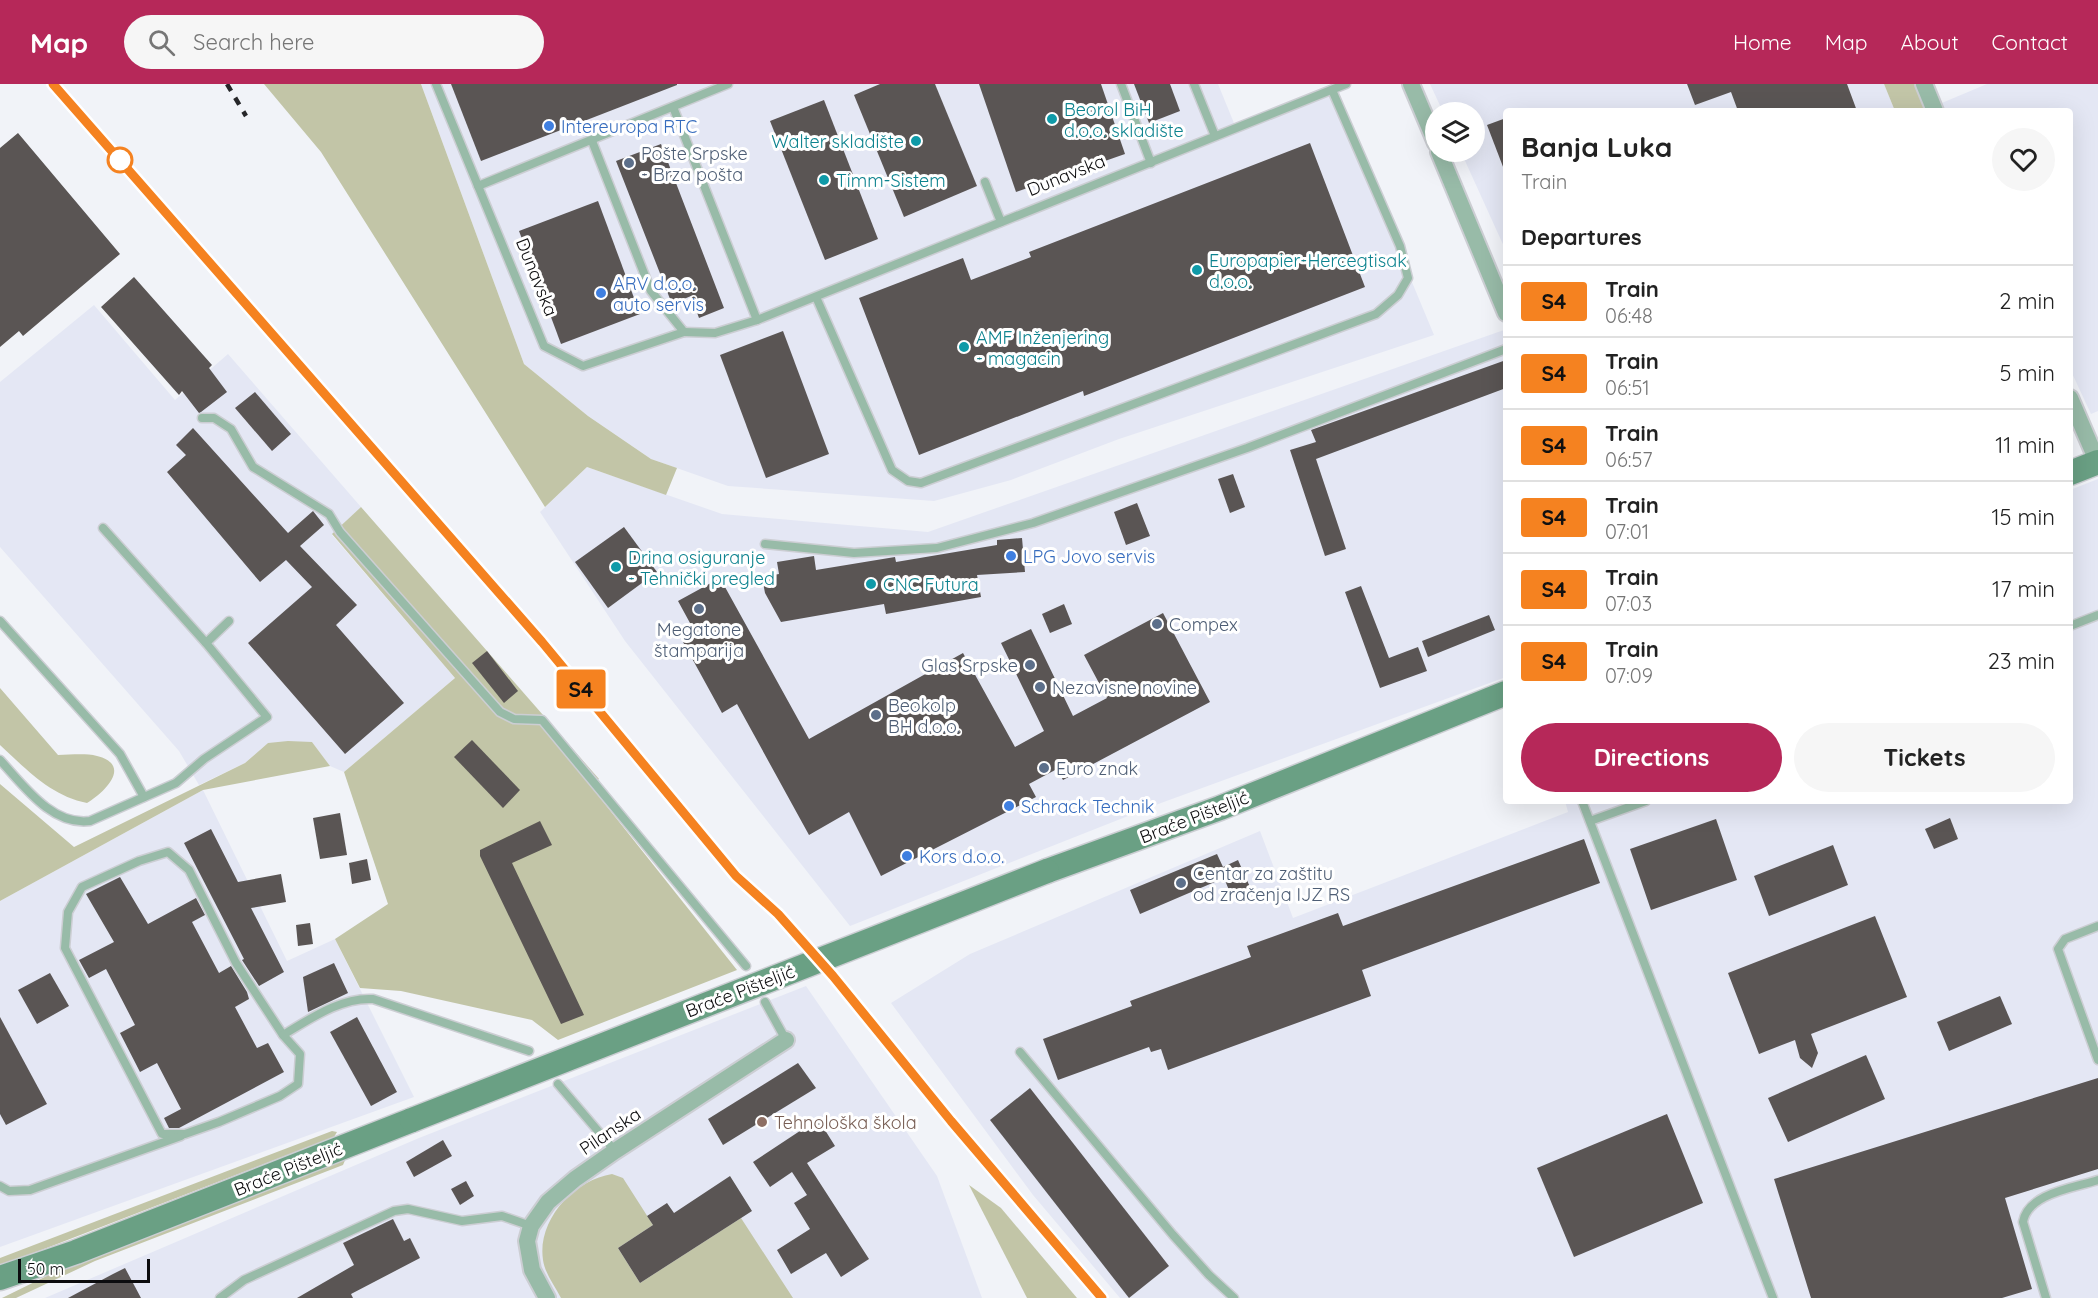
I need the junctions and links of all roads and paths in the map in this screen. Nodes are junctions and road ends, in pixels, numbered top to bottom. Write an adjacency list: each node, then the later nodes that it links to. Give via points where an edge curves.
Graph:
1 (436, 84): 17 (lane, Dunavska)
2 (728, 84): 9 (lane)
3 (1121, 84): 15 (lane)
4 (1194, 84): 12 (lane)
5 (1346, 84): 8 (lane, Dunavska)
6 (1411, 84): 11 (street)
7 (1924, 84): 10 (street)
8 (1332, 90): 12 (lane, Dunavska); 19 (lane, via 1400,246 1408,278 1398,295 1376,314 921,483 908,481 892,470)
9 (673, 107): 13 (lane); 21 (lane)
10 (1934, 108)
11 (1425, 117)
12 (1215, 136): 15 (lane, Dunavska)
13 (592, 141): 17 (lane); 22 (lane, via 651,291)
14 (1443, 162): 20 (street)
15 (1151, 163): 18 (lane, Dunavska)
16 (986, 182): 18 (lane)
17 (478, 186): 22 (lane, Dunavska, via 544,346 583,366)
18 (1001, 222): 19 (lane, Dunavska)
19 (816, 297): 21 (lane, Dunavska)
20 (1503, 306)
21 (757, 320): 22 (lane, Dunavska, via 715,333)
22 (684, 332)
23 (1503, 351): 29 (lane, via 1044,520 938,548 854,553)
24 (2073, 405): 26 (street)
25 (202, 418): 42 (lane, via 214,418 231,429 253,467 329,514 340,532 500,712 514,719 542,720)
26 (2098, 463): 27 (street)
27 (2073, 472)
28 (103, 528): 34 (lane)
29 (765, 544)
30 (2098, 615): 33 (lane)
31 (0, 621): 37 (lane, via 120,754)
32 (229, 621): 34 (lane)
33 (2073, 625)
34 (206, 644): 37 (lane, via 267,717 176,783)
35 (1503, 694): 55 (street, Braće Pišteljić, bridge)
36 (0, 760): 37 (lane, via 33,796 77,823)
37 (144, 798)
38 (1583, 804): 40 (lane)
39 (1638, 804): 40 (lane)
40 (1590, 821): 61 (lane)
41 (2098, 926): 48 (lane, via 2065,939 2058,950)
42 (746, 966)
43 (765, 1002): 45 (lane)
44 (283, 1035): 46 (lane, via 325,1011 358,998 373,999); 50 (lane, via 300,1054 298,1084 280,1096); 50 (lane, via 236,963 189,870 168,852 82,887 68,912 65,948 162,1134)
45 (786, 1040): 51 (street, Pilanska)
46 (529, 1052)
47 (1020, 1052): 60 (lane, via 1173,1235)
48 (2098, 1060)
49 (558, 1084): 51 (lane)
50 (185, 1134): 53 (lane, via 30,1190 9,1191)
51 (615, 1151): 54 (street, Pilanska, via 561,1190)
52 (2098, 1180): 62 (lane, via 2042,1198 2025,1214 2023,1222)
53 (0, 1186)
54 (531, 1226): 58 (lane, via 502,1215 462,1221 408,1209 394,1210 244,1280); 59 (street, via 528,1256)
55 (76, 1252): 56 (street, Braće Pišteljić); 57 (street, Braće Pišteljić)
56 (0, 1278)
57 (0, 1288)
58 (220, 1298)
59 (547, 1298)
60 (1234, 1298)
61 (1773, 1298)
62 (2046, 1298)

